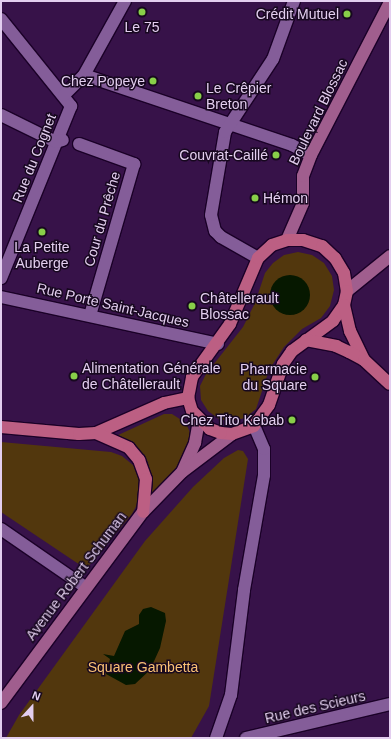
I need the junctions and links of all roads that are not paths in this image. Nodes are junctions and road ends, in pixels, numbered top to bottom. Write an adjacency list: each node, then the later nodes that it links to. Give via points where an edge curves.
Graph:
1 (125, 1): 5 (street)
2 (294, 1): 8 (street, via 273,59 263,78)
3 (390, 2): 11 (main road, Boulevard Blossac)
4 (1, 19): 6 (street)
5 (84, 75): 6 (street); 8 (street)
6 (64, 95): 9 (street, Rue du Cognet, via 71,106)
7 (1, 115): 9 (street)
8 (229, 124): 11 (street, via 292,145); 14 (street, via 211,215 215,231 221,237)
9 (61, 141): 15 (street, Rue du Cognet)
10 (79, 144): 19 (street, Cour du Prêche, via 134,164)
11 (311, 155): 12 (main road, Boulevard Blossac, via 303,176 303,203)
12 (288, 240): 14 (main road, via 272,245); 16 (main road, via 303,240 322,246 335,258 344,273)
13 (390, 256): 16 (main road)
14 (258, 258): 21 (main road, via 241,302)
15 (1, 278)
16 (347, 291): 18 (main road)
17 (1, 297): 19 (street, Rue Porte Saint-Jacques)
18 (344, 305): 20 (main road, via 333,321); 22 (main road, via 350,331)
19 (90, 315): 21 (street, Rue Porte Saint-Jacques)
20 (306, 340): 22 (main road, via 336,346); 26 (main road, via 283,364 269,405)
21 (218, 344): 24 (main road, via 192,377)
22 (364, 360): 23 (main road)
23 (390, 384)
24 (188, 398): 25 (main road); 28 (main road, via 164,403)
25 (199, 420): 29 (main road, via 210,429); 30 (main road, Avenue Robert Schuman, via 195,443)
26 (254, 426): 29 (main road); 36 (street, via 264,449 264,475 244,590 232,695)
27 (1, 427): 28 (main road, via 79,434)
28 (96, 433): 31 (main road, via 129,448 139,460 146,480)
29 (232, 434): 30 (main road, Avenue Robert Schuman)
30 (182, 472): 31 (main road, Avenue Robert Schuman)
31 (143, 512): 33 (main road, Avenue Robert Schuman)
32 (1, 528): 33 (street)
33 (85, 587): 34 (main road, Avenue Robert Schuman)
34 (1, 703)
35 (390, 704): 37 (street, Rue des Scieurs)
36 (216, 738)
37 (246, 738)

